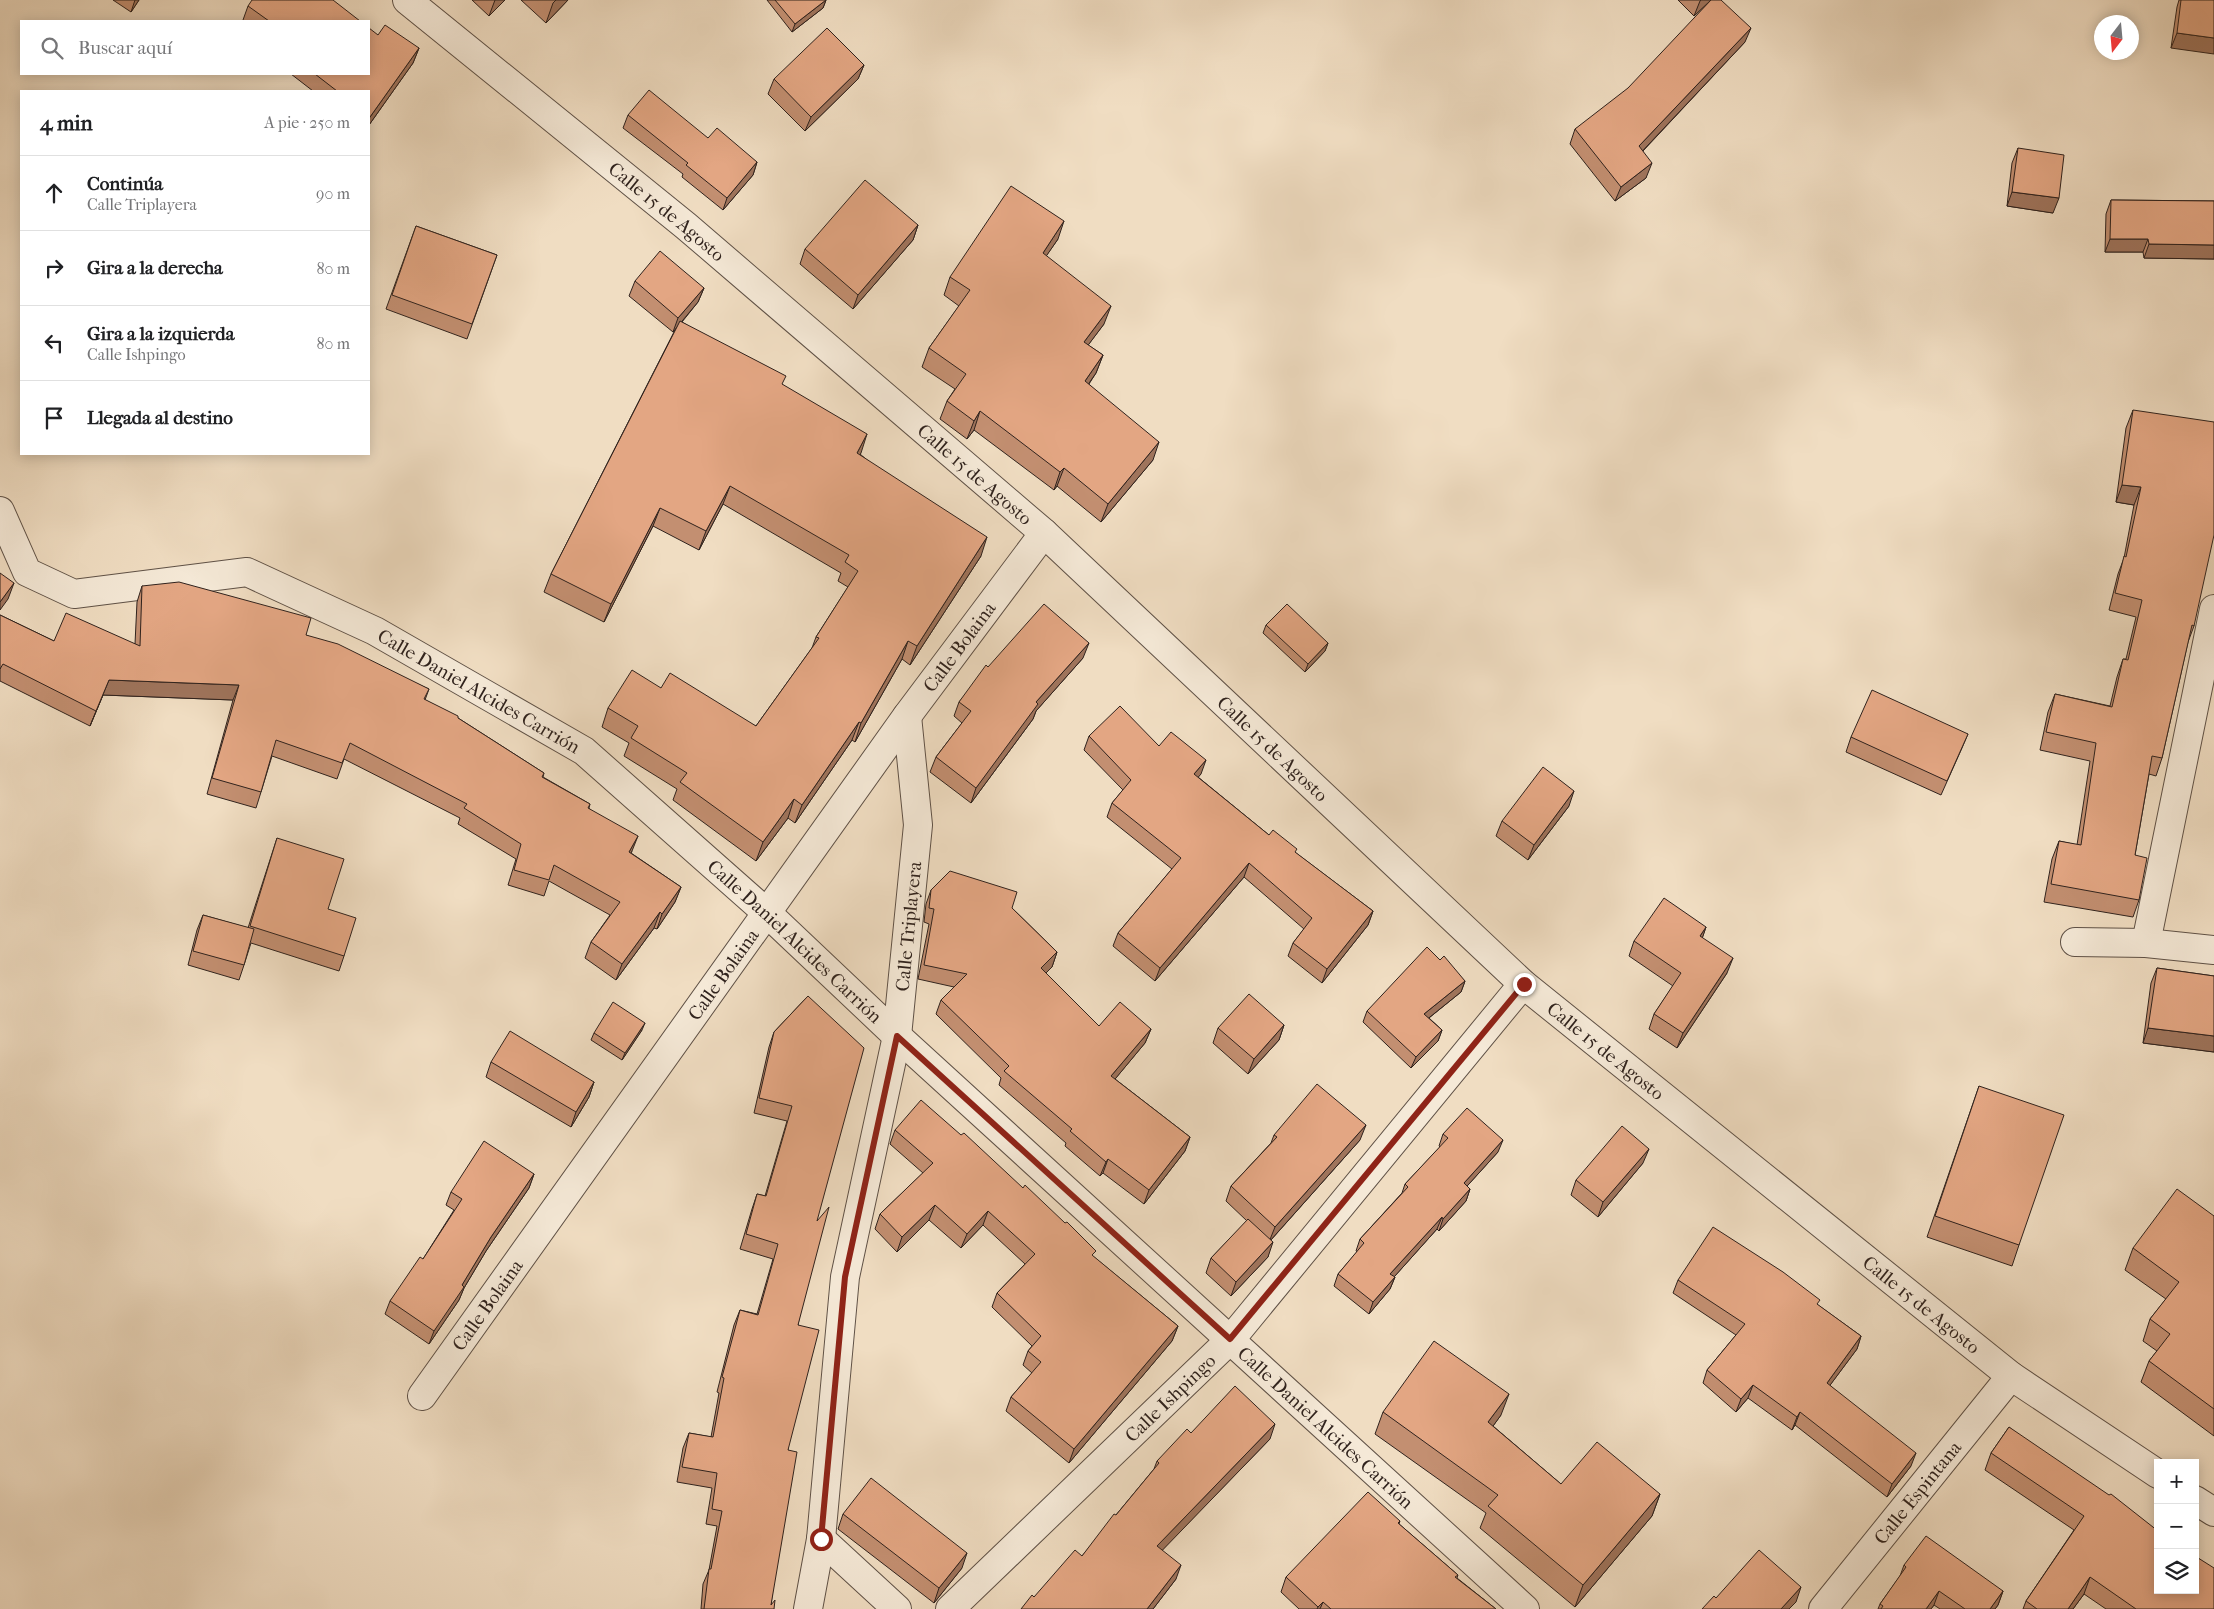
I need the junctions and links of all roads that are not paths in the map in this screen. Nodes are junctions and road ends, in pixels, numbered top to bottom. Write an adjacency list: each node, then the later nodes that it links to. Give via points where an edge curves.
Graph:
1 (407, 0): 3 (street, Calle 15 de Agosto, via 686,226)
2 (0, 511): 6 (street, Calle Daniel Alcides Carrión, via 27,572 74,594 247,572 375,631 584,751)
3 (1044, 532): 5 (street, Calle Bolaina); 10 (street, Calle 15 de Agosto)
4 (2214, 609): 8 (street)
5 (907, 716): 6 (street, Calle Bolaina); 11 (street, Calle Triplayera, via 918,825)
6 (767, 913): 11 (street, Calle Daniel Alcides Carrión); 14 (street, Calle Bolaina)
7 (2075, 942): 8 (street)
8 (2146, 943): 9 (street)
9 (2214, 950)
10 (1524, 984): 12 (street, Calle Ishpingo); 13 (street, Calle 15 de Agosto)
11 (897, 1036): 12 (street, Calle Daniel Alcides Carrión); 18 (street, Calle Triplayera, via 845,1277)
12 (1230, 1339): 21 (street, Calle Ishpingo); 22 (street, Calle Daniel Alcides Carrión)
13 (2012, 1376): 15 (street, Calle 15 de Agosto); 23 (street, Calle Espintana)
14 (422, 1396)
15 (2154, 1471)
16 (2199, 1503): 17 (street)
17 (2214, 1512)
18 (821, 1539): 19 (street, Calle Triplayera); 20 (street)
19 (808, 1609)
20 (897, 1609)
21 (950, 1609)
22 (1525, 1609)
23 (1824, 1609)

